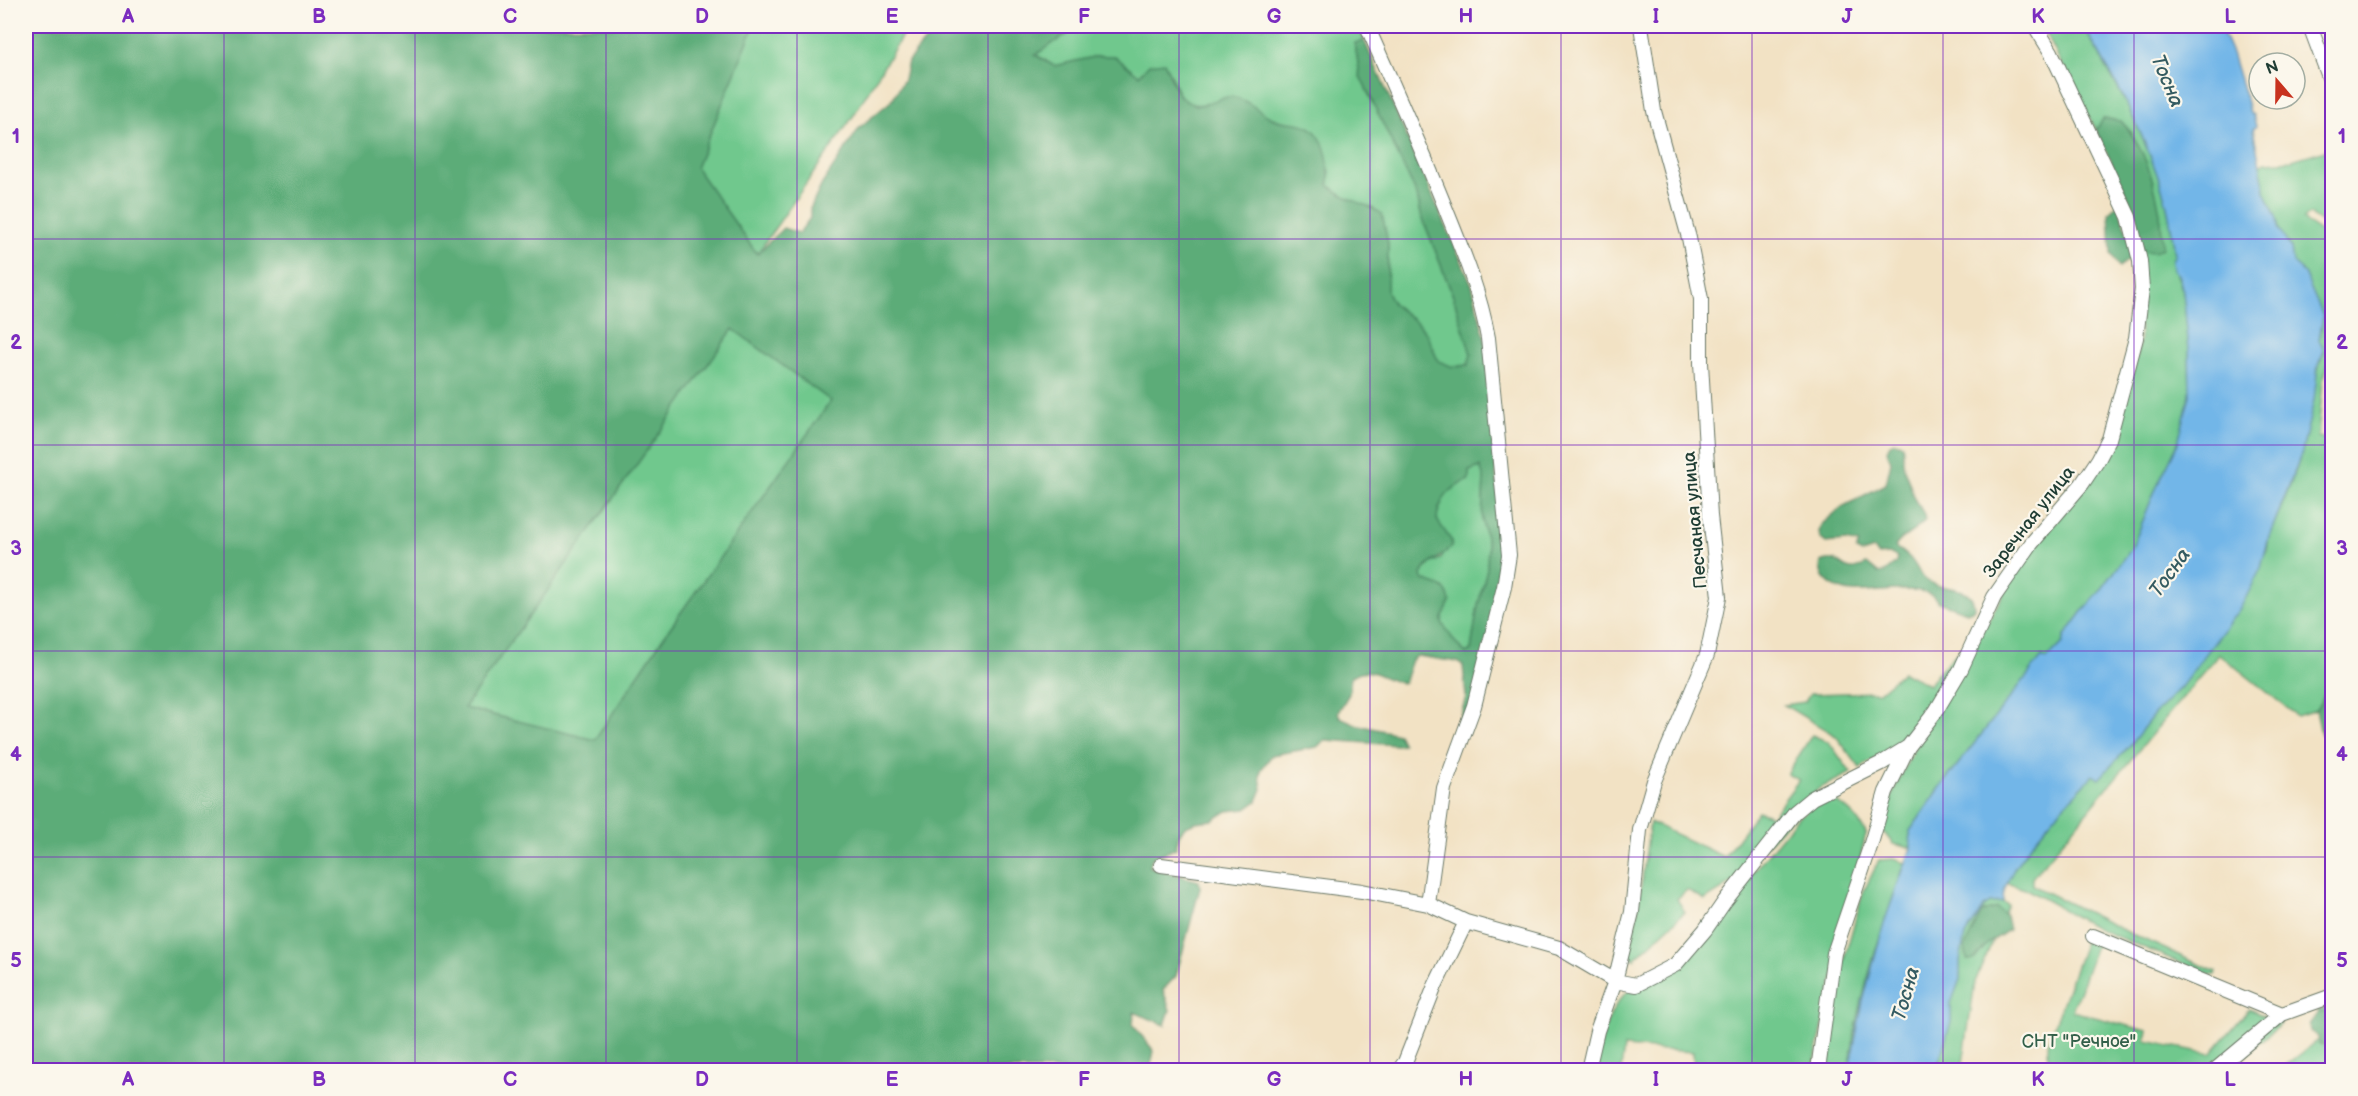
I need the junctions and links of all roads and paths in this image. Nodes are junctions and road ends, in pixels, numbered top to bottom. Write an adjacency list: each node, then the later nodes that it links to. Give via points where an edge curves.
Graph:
1 (1367, 26): 8 (street, via 1476,283 1488,338 1509,555 1474,706 1444,789)
2 (1641, 26): 11 (street, Песчаная улица, via 1654,111 1689,238 1701,299 1710,516 1719,597 1707,655 1654,782 1640,830 1632,912)
3 (2035, 26): 6 (street, Заречная улица, via 2129,217 2140,261 2142,289 2136,338 2109,439 2098,460 1994,597 1961,669)
4 (2310, 26): 5 (street)
5 (2332, 85)
6 (1908, 747): 11 (street, via 1812,798 1795,812 1675,965 1636,985); 16 (street, Заречная улица, via 1886,792 1833,952)
7 (1161, 865): 8 (street, via 1362,891)
8 (1428, 904): 9 (street)
9 (1466, 922): 11 (street, via 1559,948); 14 (street)
10 (2093, 936): 13 (street)
11 (1615, 981): 15 (street, Песчаная улица)
12 (2332, 996): 13 (street)
13 (2282, 1014): 17 (street)
14 (1399, 1071)
15 (1588, 1071)
16 (1818, 1071)
17 (2215, 1071)

